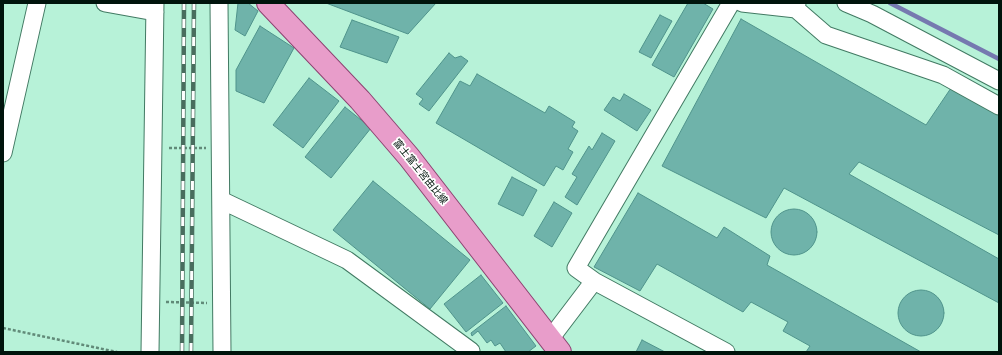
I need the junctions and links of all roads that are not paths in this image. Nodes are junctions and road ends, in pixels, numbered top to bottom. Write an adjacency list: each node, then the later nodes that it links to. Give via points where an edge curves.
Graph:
1 (37, 3): 12 (street)
2 (105, 3): 9 (street)
3 (219, 3): 13 (street)
4 (268, 3): 15 (main road, 富士富士宮由比線, via 360,100 409,157)
5 (731, 3): 14 (street, via 576,268)
6 (742, 3): 8 (street)
7 (846, 3): 10 (street, via 872,14)
8 (796, 6): 11 (street, via 826,35 943,75)
9 (155, 7): 16 (street)
10 (999, 81)
11 (999, 106)
12 (3, 153)
13 (221, 200): 17 (street); 18 (street, via 347,260)
14 (594, 281): 15 (street); 19 (street)
15 (555, 345)
16 (150, 352)
17 (222, 352)
18 (471, 352)
19 (726, 352)

